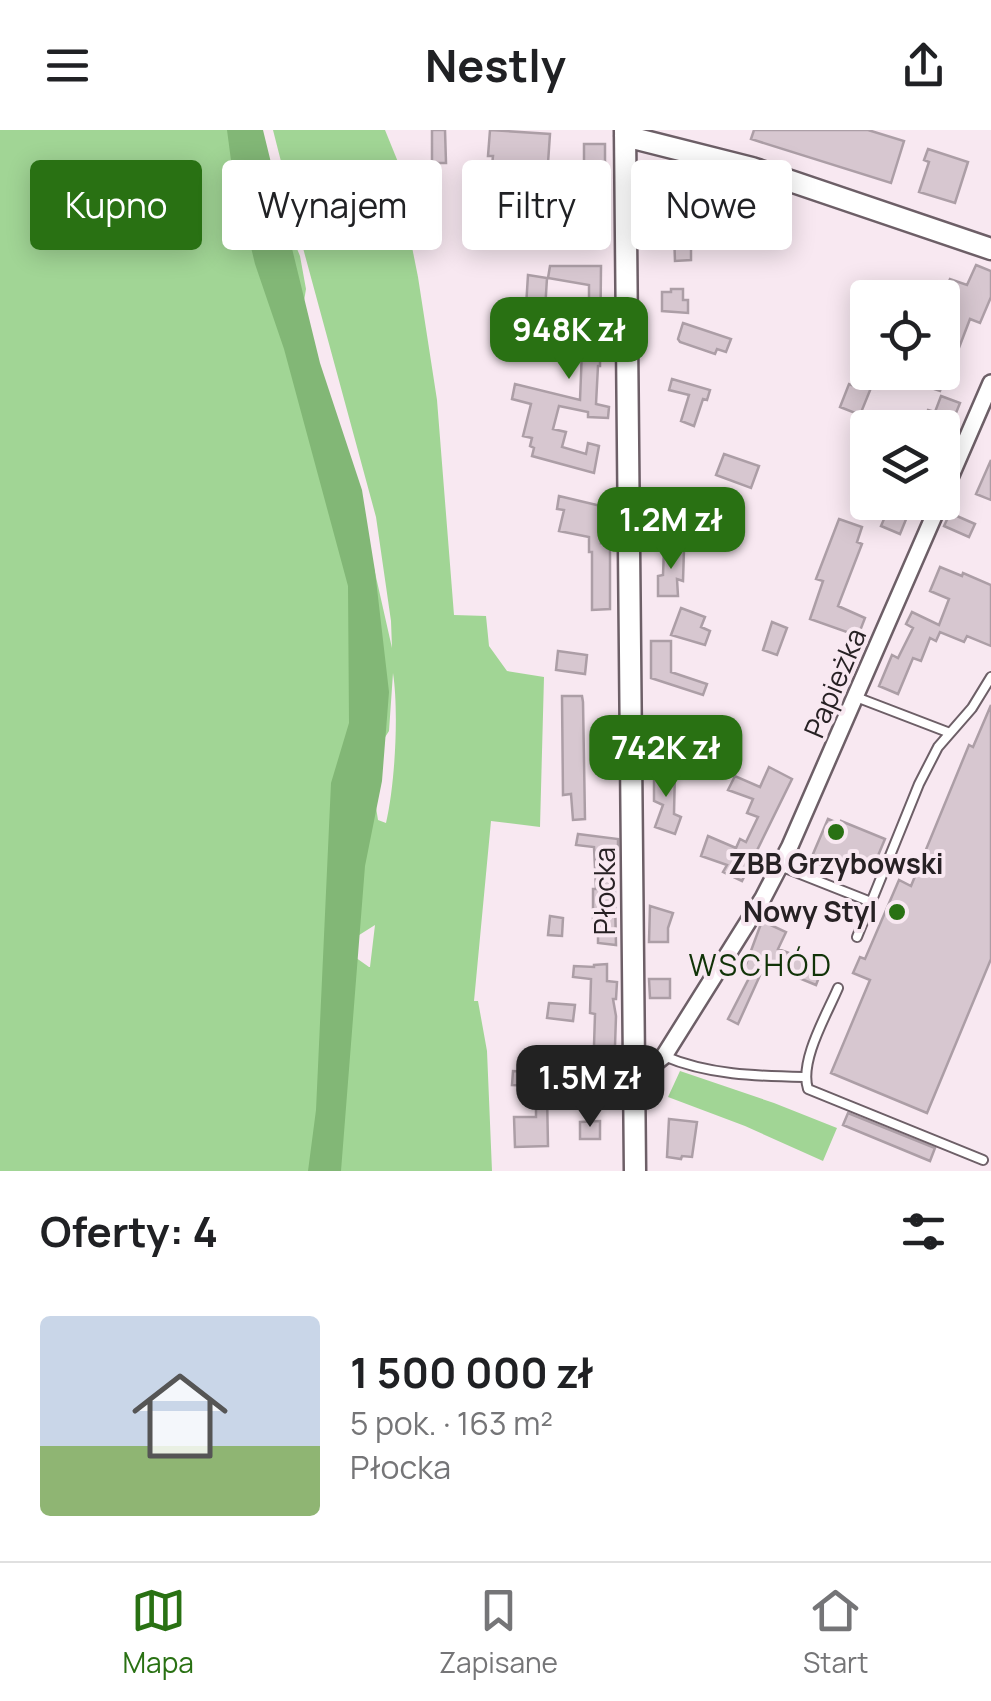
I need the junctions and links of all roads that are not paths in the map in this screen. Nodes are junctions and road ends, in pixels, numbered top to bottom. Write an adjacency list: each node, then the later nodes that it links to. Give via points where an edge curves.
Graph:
1 (625, 133): 2 (street); 14 (street, Płocka)
2 (991, 249)
3 (991, 383): 4 (street, Papieżka)
4 (960, 455)
5 (932, 520): 7 (street, Papieżka)
6 (991, 678): 8 (lane)
7 (856, 697): 8 (lane); 9 (street, Papieżka)
8 (950, 733): 10 (lane, via 919,784)
9 (780, 866): 10 (lane); 13 (street, Papieżka)
10 (871, 902): 11 (lane)
11 (857, 937)
12 (838, 988): 15 (lane)
13 (664, 1056): 14 (street); 15 (lane, via 715,1072)
14 (634, 1070): 17 (street, Płocka)
15 (804, 1077): 16 (lane, via 808,1089)
16 (983, 1160)
17 (635, 1171)

